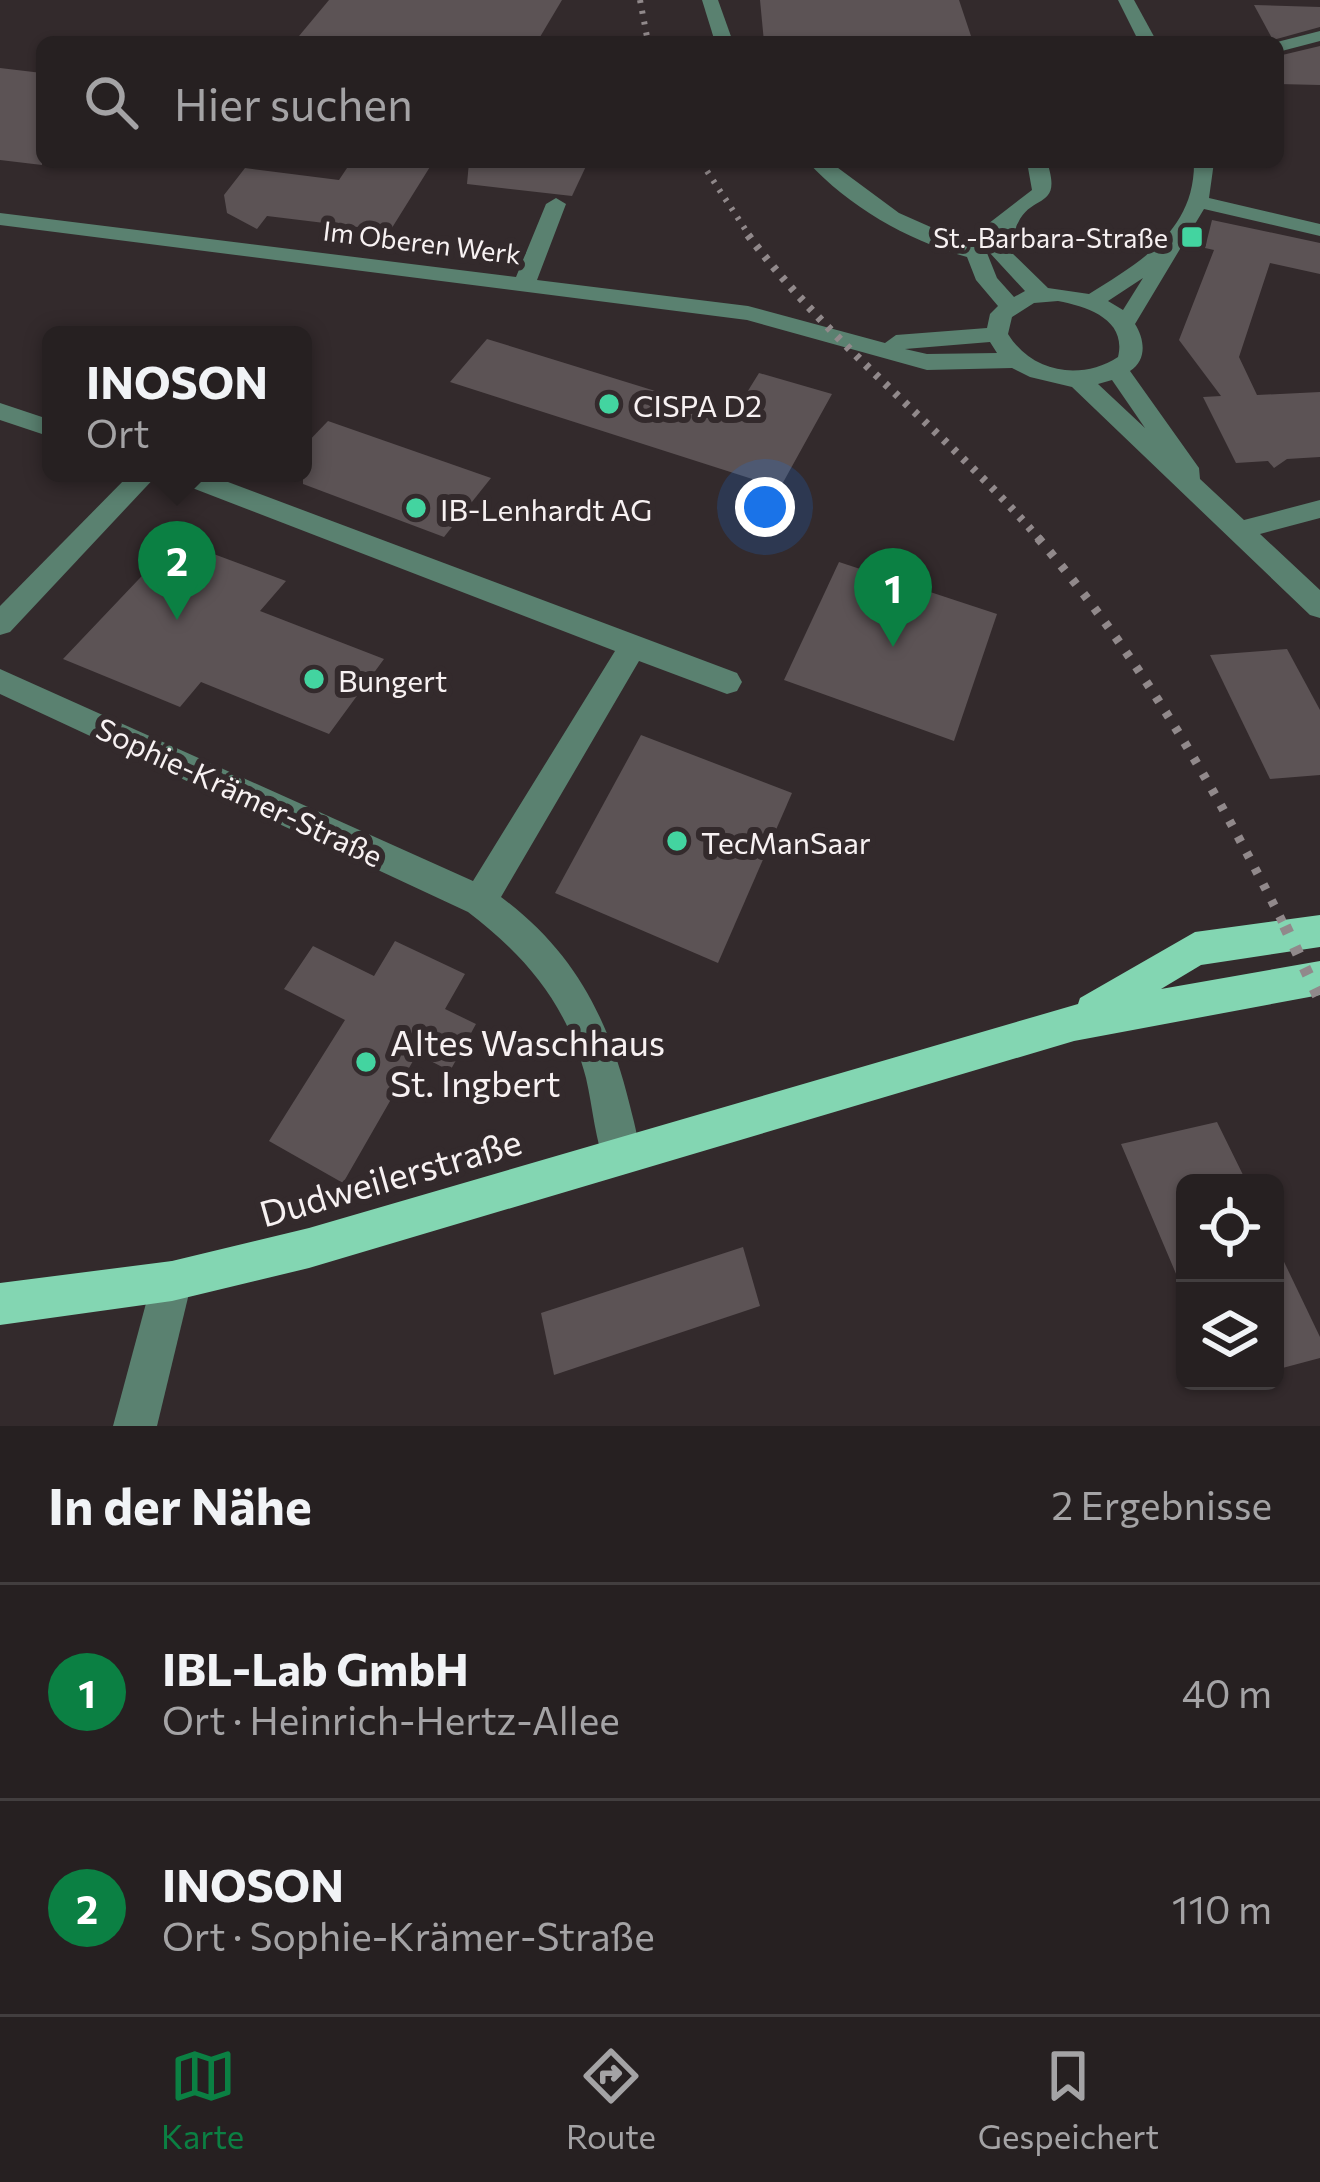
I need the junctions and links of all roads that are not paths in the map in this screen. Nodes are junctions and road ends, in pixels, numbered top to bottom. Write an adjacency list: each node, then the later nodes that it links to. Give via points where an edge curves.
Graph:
1 (710, 0): 3 (street)
2 (1126, 0): 4 (street)
3 (722, 36)
4 (1145, 36)
5 (1320, 36): 6 (street)
6 (1284, 45)
7 (825, 168): 15 (street, via 867,205)
8 (1039, 168): 13 (street, via 1041,193)
9 (1203, 168): 10 (street)
10 (1199, 202): 14 (street); 16 (street)
11 (556, 204): 17 (street)
12 (0, 219): 17 (street, Im Oberen Werk)
13 (1008, 221): 15 (street, via 982,238); 18 (street, via 1000,252)
14 (1320, 230)
15 (976, 253): 20 (street)
16 (1165, 255): 19 (street); 21 (street, via 1154,286)
17 (524, 285): 23 (street, Im Oberen Werk, via 748,313)
18 (1042, 295): 19 (street); 20 (street)
19 (1092, 302): 21 (street)
20 (1009, 305): 22 (street)
21 (1124, 322): 25 (street, via 1134,349)
22 (998, 334): 23 (street, Im Oberen Werk, via 929,343); 24 (street)
23 (834, 336): 24 (street, Im Oberen Werk, via 927,362)
24 (1018, 361): 26 (street)
25 (1118, 371): 26 (street); 31 (street)
26 (1079, 380): 31 (street)
27 (0, 411): 28 (street)
28 (42, 426)
29 (137, 482): 35 (street)
30 (202, 482): 36 (street)
31 (1200, 490): 33 (street)
32 (1320, 509): 33 (street)
33 (1240, 532): 34 (street)
34 (1320, 607)
35 (0, 624)
36 (633, 646): 38 (street); 39 (street)
37 (0, 681): 39 (street, Sophie-Krämer-Straße)
38 (727, 682)
39 (481, 901): 43 (street, Sophie-Krämer-Straße, via 525,931 580,1004 602,1059)
40 (1320, 931): 42 (main road, Dudweilerstraße, via 1195,949)
41 (1320, 978): 42 (main road, Dudweilerstraße)
42 (1074, 1023): 43 (main road, Dudweilerstraße)
43 (621, 1156): 44 (main road, Dudweilerstraße, via 389,1227)
44 (172, 1281): 45 (main road, Dudweilerstraße); 46 (street)
45 (0, 1304)
46 (135, 1426)

